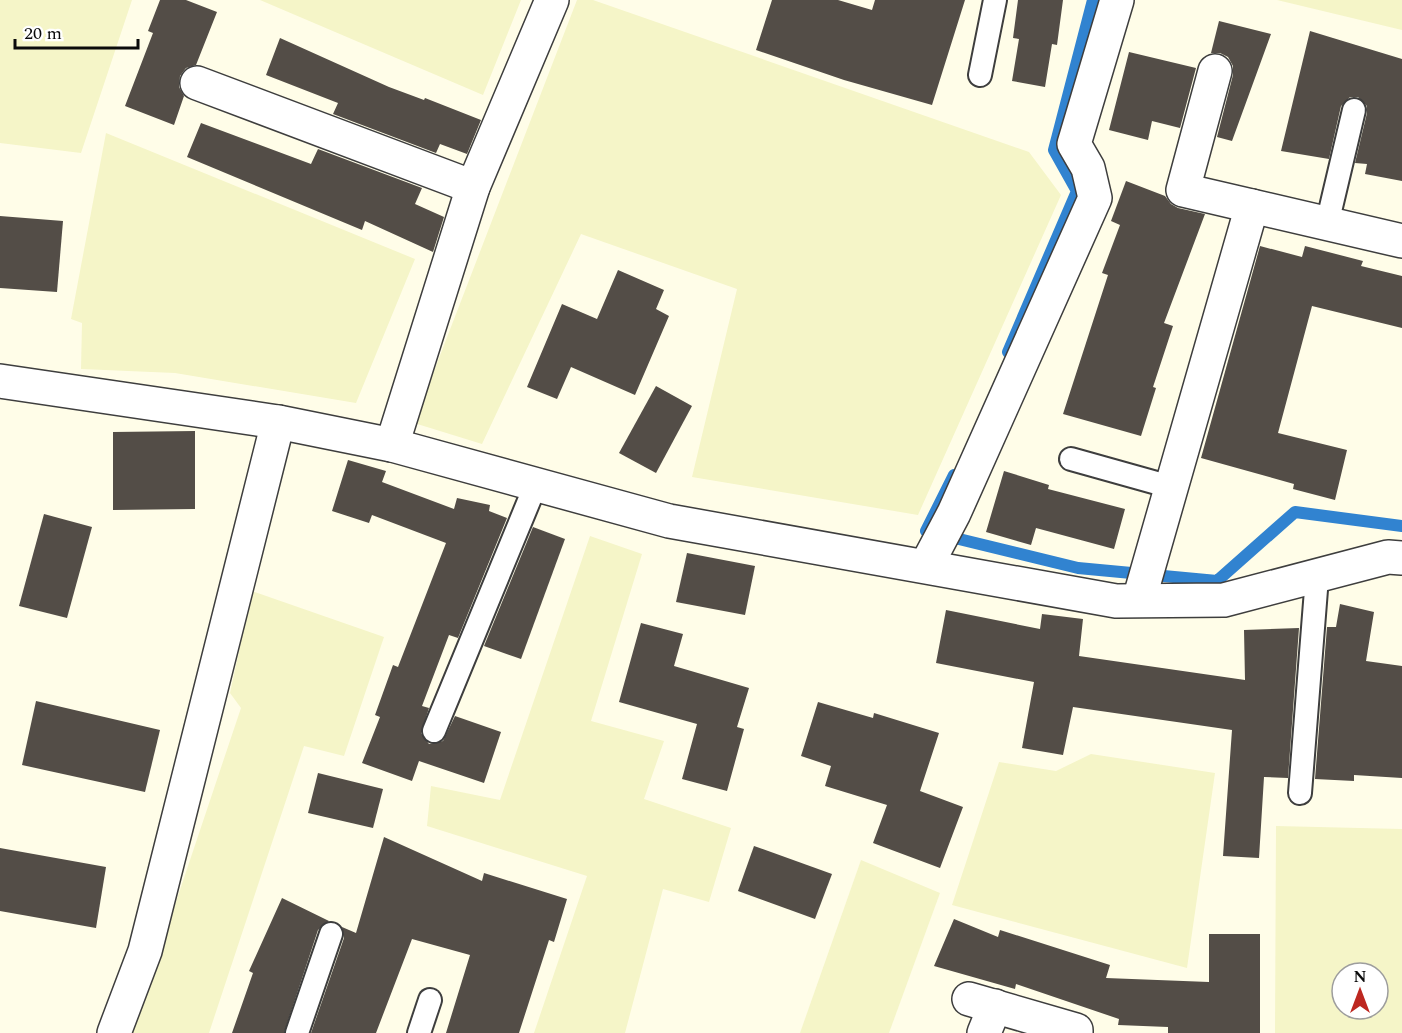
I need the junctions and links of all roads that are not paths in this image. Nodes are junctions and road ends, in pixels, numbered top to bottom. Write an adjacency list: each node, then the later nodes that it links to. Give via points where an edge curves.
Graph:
1 (552, 0): 8 (street)
2 (995, 0): 5 (lane)
3 (1117, 0): 19 (street, via 1074,144 1088,168 1095,198 954,513)
4 (1215, 71): 9 (street, via 1183,190)
5 (980, 75)
6 (197, 82): 8 (street)
7 (1354, 110): 10 (lane)
8 (473, 187): 14 (street)
9 (1252, 206): 10 (street); 17 (street)
10 (1327, 224): 11 (street)
11 (1402, 241)
12 (0, 381): 13 (street)
13 (278, 422): 14 (street); 27 (street, via 146,951)
14 (392, 445): 16 (street)
15 (1071, 459): 17 (lane)
16 (536, 484): 19 (street, via 669,521); 22 (lane)
17 (1171, 487): 21 (street)
18 (1402, 558): 20 (street, via 1388,557)
19 (926, 566): 21 (street, via 1116,601)
20 (1317, 577): 21 (street, via 1224,600); 23 (lane)
21 (1139, 600)
22 (434, 731)
23 (1300, 793)
24 (331, 934): 28 (lane)
25 (430, 1000): 29 (lane)
26 (983, 1013): 30 (street)
27 (114, 1033)
28 (297, 1033)
29 (419, 1033)
30 (1076, 1033)

